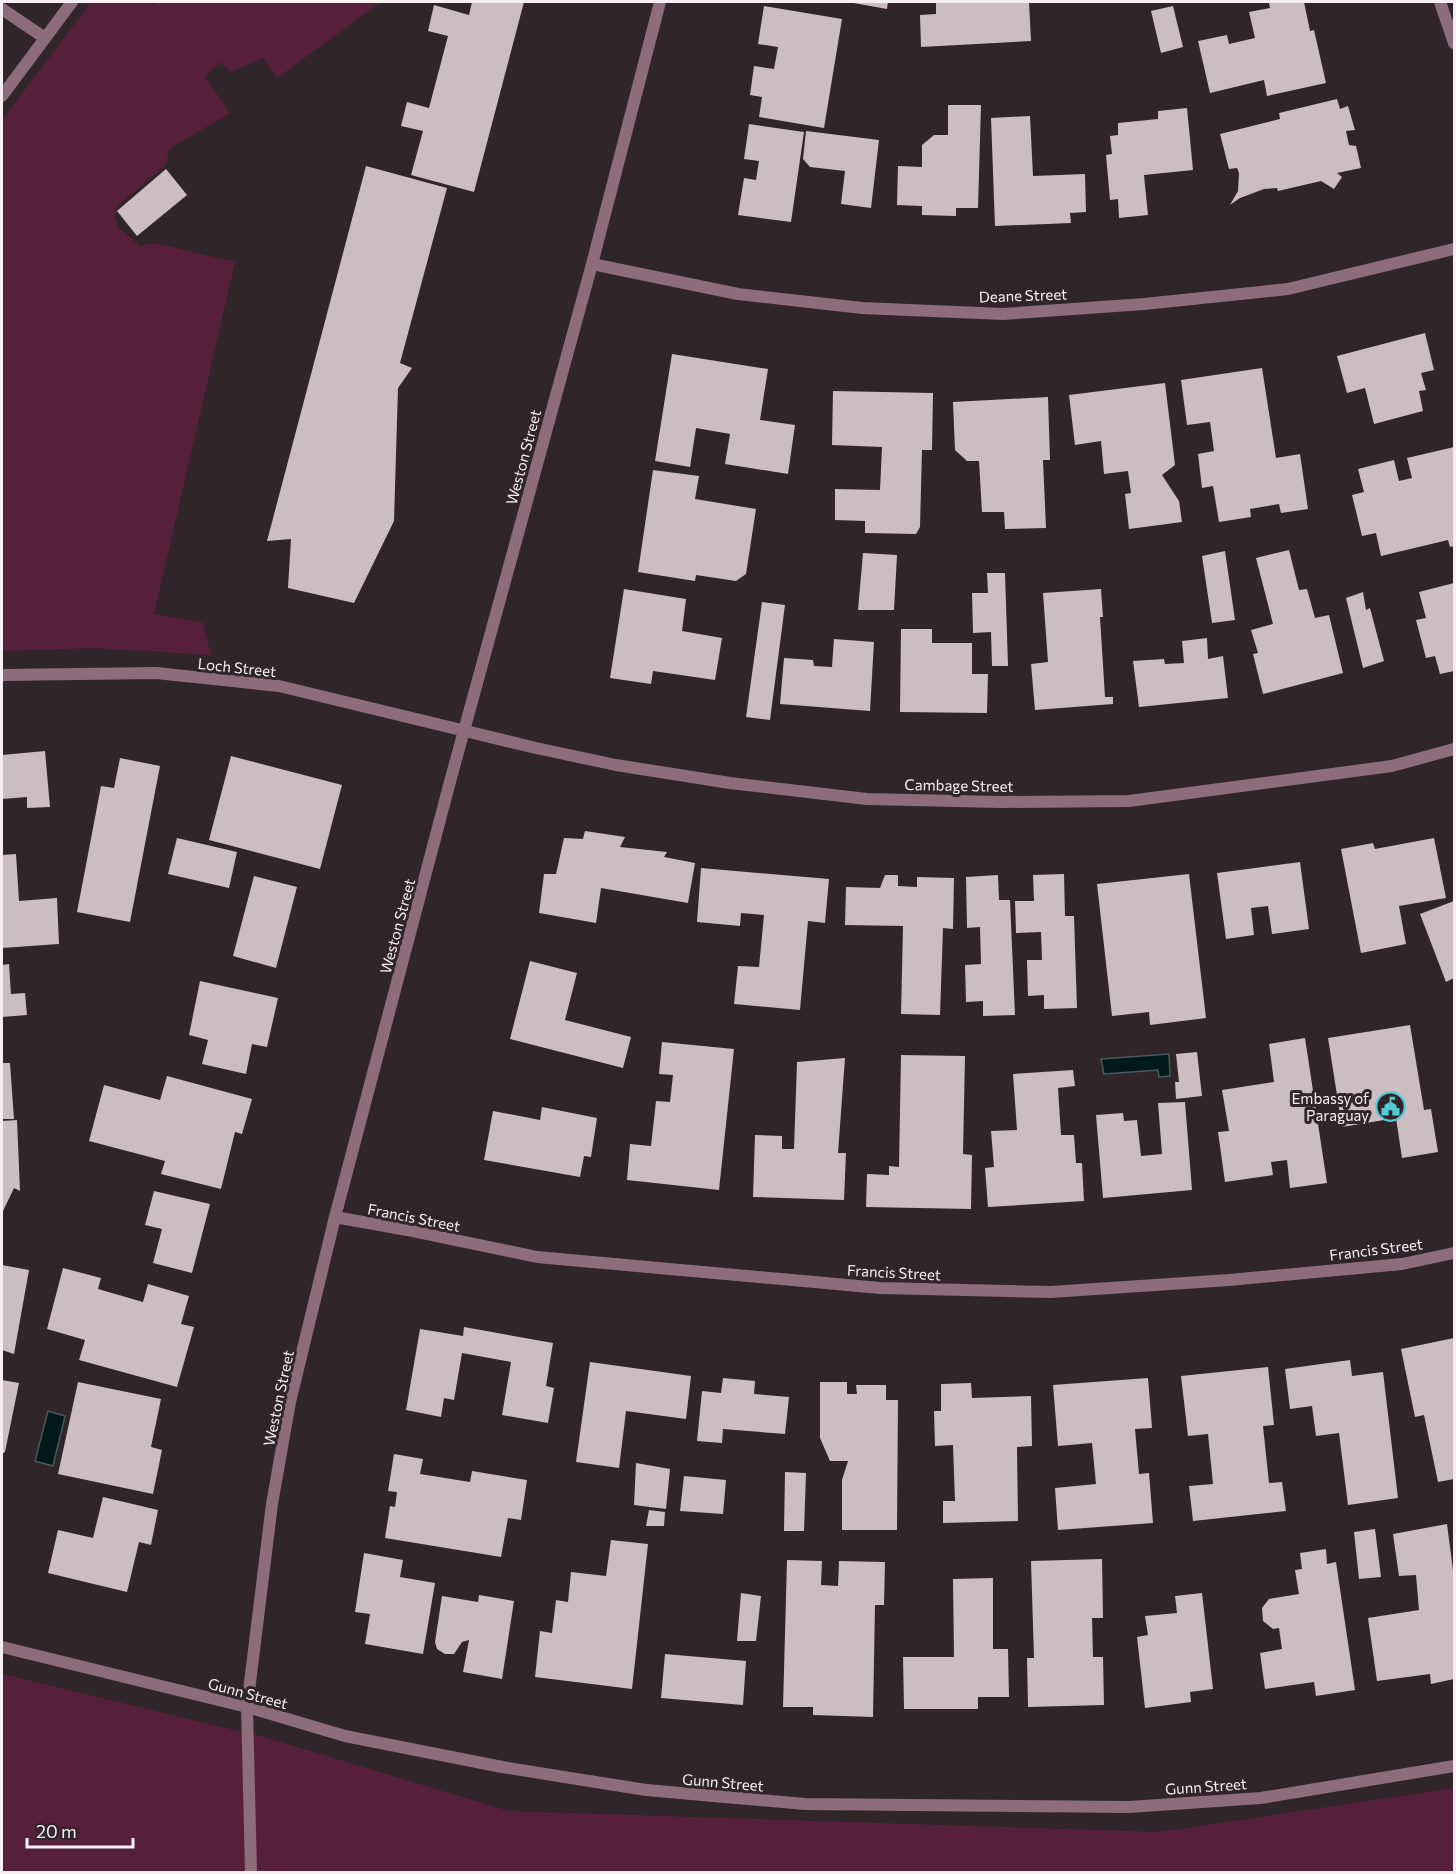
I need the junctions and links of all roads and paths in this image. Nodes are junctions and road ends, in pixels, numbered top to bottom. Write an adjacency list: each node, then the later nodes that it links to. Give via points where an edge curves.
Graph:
1 (72, 2): 5 (street)
2 (660, 2): 9 (street, Weston Street)
3 (1440, 2): 6 (street)
4 (2, 9): 5 (street)
5 (45, 38): 7 (street)
6 (1455, 43)
7 (2, 96)
8 (1455, 249): 9 (street, Deane Street, via 1288,289 1003,314 862,308 738,294)
9 (592, 264): 11 (street, Weston Street)
10 (2, 675): 11 (street, Loch Street, via 156,673 279,686)
11 (464, 729): 12 (street, Cambage Street, via 616,765 730,783 867,798 1000,802 1129,801 1392,766); 13 (street, Weston Street)
12 (1455, 749)
13 (335, 1217): 14 (street, Francis Street, via 537,1257 880,1288 1051,1292 1402,1264); 16 (street, Weston Street, via 290,1402 272,1504)
14 (1455, 1253)
15 (2, 1647): 16 (street, Gunn Street)
16 (247, 1707): 17 (street, Gunn Street, via 345,1736 502,1767 646,1790 805,1804 1128,1807 1261,1798); 18 (street, Weston Street)
17 (1455, 1766)
18 (251, 1872)

